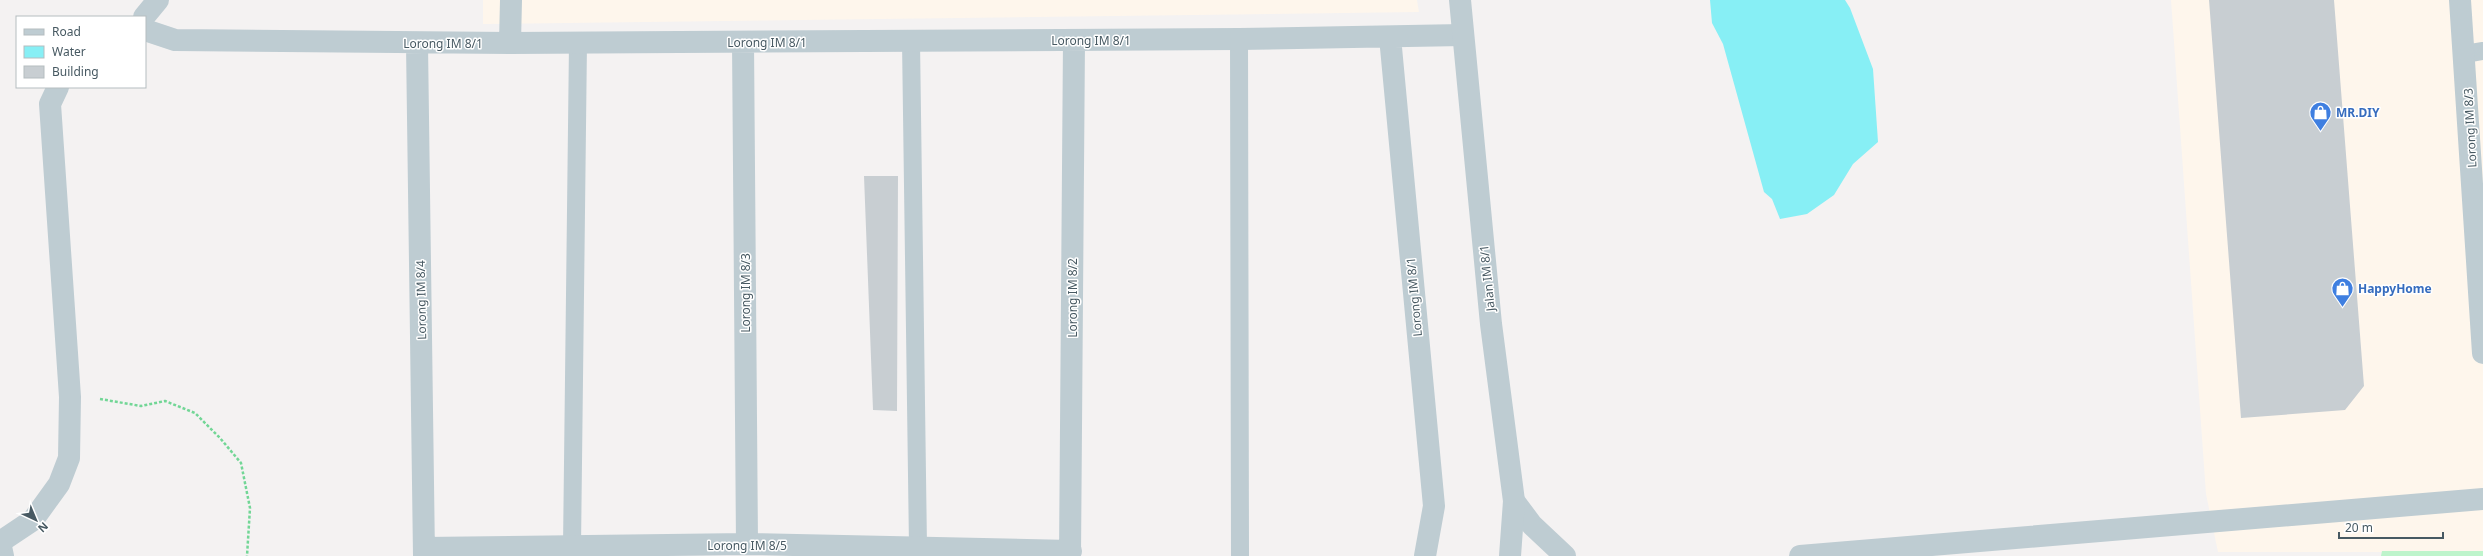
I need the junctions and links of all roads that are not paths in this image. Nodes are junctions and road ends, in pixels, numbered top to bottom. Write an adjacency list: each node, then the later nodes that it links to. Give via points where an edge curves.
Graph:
1 (158, 0): 5 (street)
2 (511, 0): 13 (street)
3 (1460, 0): 7 (street, Jalan IM 8/1)
4 (2460, 0): 16 (street, Lorong IM 8/3)
5 (145, 16)
6 (146, 30): 15 (street, Lorong IM 8/1, via 175,40)
7 (1462, 35): 8 (street, Lorong IM 8/1); 20 (street, Jalan IM 8/1, via 1491,324)
8 (1390, 37): 9 (street, Lorong IM 8/1); 28 (street, Lorong IM 8/1, via 1434,506)
9 (1239, 39): 10 (street, Lorong IM 8/1); 27 (lane)
10 (1074, 40): 11 (street, Lorong IM 8/1); 26 (street, Lorong IM 8/2)
11 (911, 41): 12 (street, Lorong IM 8/1); 24 (lane)
12 (743, 42): 14 (street, Lorong IM 8/1); 21 (street, Lorong IM 8/3)
13 (510, 43): 14 (street, Lorong IM 8/1); 15 (street, Lorong IM 8/1)
14 (578, 43): 23 (lane)
15 (417, 44): 25 (street, Lorong IM 8/4)
16 (2474, 52): 18 (street, Lorong IM 8/3)
17 (58, 88): 22 (street, via 50,104 70,397 69,458 59,484 33,520)
18 (2483, 353)
19 (2483, 499): 31 (street)
20 (1514, 501): 29 (street, Jalan IM 8/1); 30 (street, via 1532,525)
21 (747, 544): 23 (street, Lorong IM 8/5); 24 (street, Lorong IM 8/5)
22 (2, 547)
23 (572, 547): 25 (street, Lorong IM 8/5)
24 (918, 547): 26 (street, Lorong IM 8/5)
25 (424, 552)
26 (1070, 553)
27 (1240, 556)
28 (1425, 556)
29 (1510, 556)
30 (1565, 556)
31 (1800, 556)

